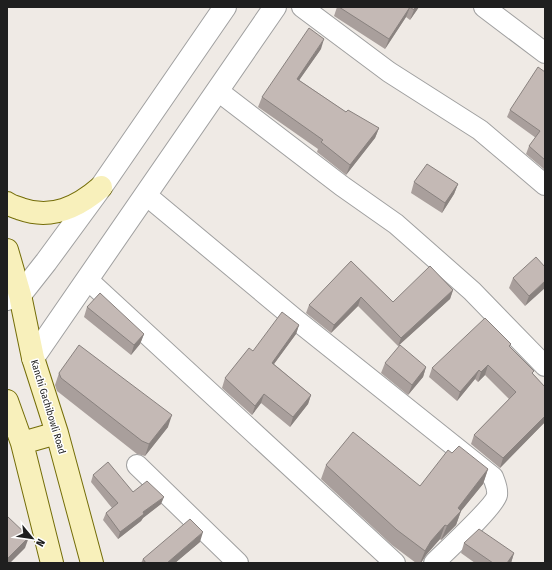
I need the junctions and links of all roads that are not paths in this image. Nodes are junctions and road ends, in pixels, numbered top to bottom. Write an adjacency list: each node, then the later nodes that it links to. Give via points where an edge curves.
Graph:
1 (225, 7): 8 (street)
2 (275, 7): 6 (street)
3 (302, 7): 7 (street, via 389,72 480,130)
4 (484, 7): 5 (street)
5 (545, 53)
6 (218, 91): 9 (street); 15 (street, via 396,224 472,291)
7 (545, 184)
8 (101, 187): 10 (main road, via 85,201 53,212 33,213); 13 (street)
9 (146, 195): 12 (street); 24 (street, via 492,477 497,487 497,496 485,512)
10 (7, 203)
11 (7, 250): 13 (main road, Kanchi Gachibowli Road)
12 (88, 280): 14 (street); 23 (street)
13 (14, 297): 14 (main road, Kanchi Gachibowli Road)
14 (33, 358): 17 (main road, Kanchi Gachibowli Road)
15 (545, 366)
16 (8, 411): 18 (main road)
17 (57, 433): 18 (main road); 21 (main road, Kanchi Gachibowli Road)
18 (22, 443): 20 (main road)
19 (137, 465): 22 (street)
20 (52, 563)
21 (92, 563)
22 (238, 563)
23 (395, 563)
24 (434, 563)

